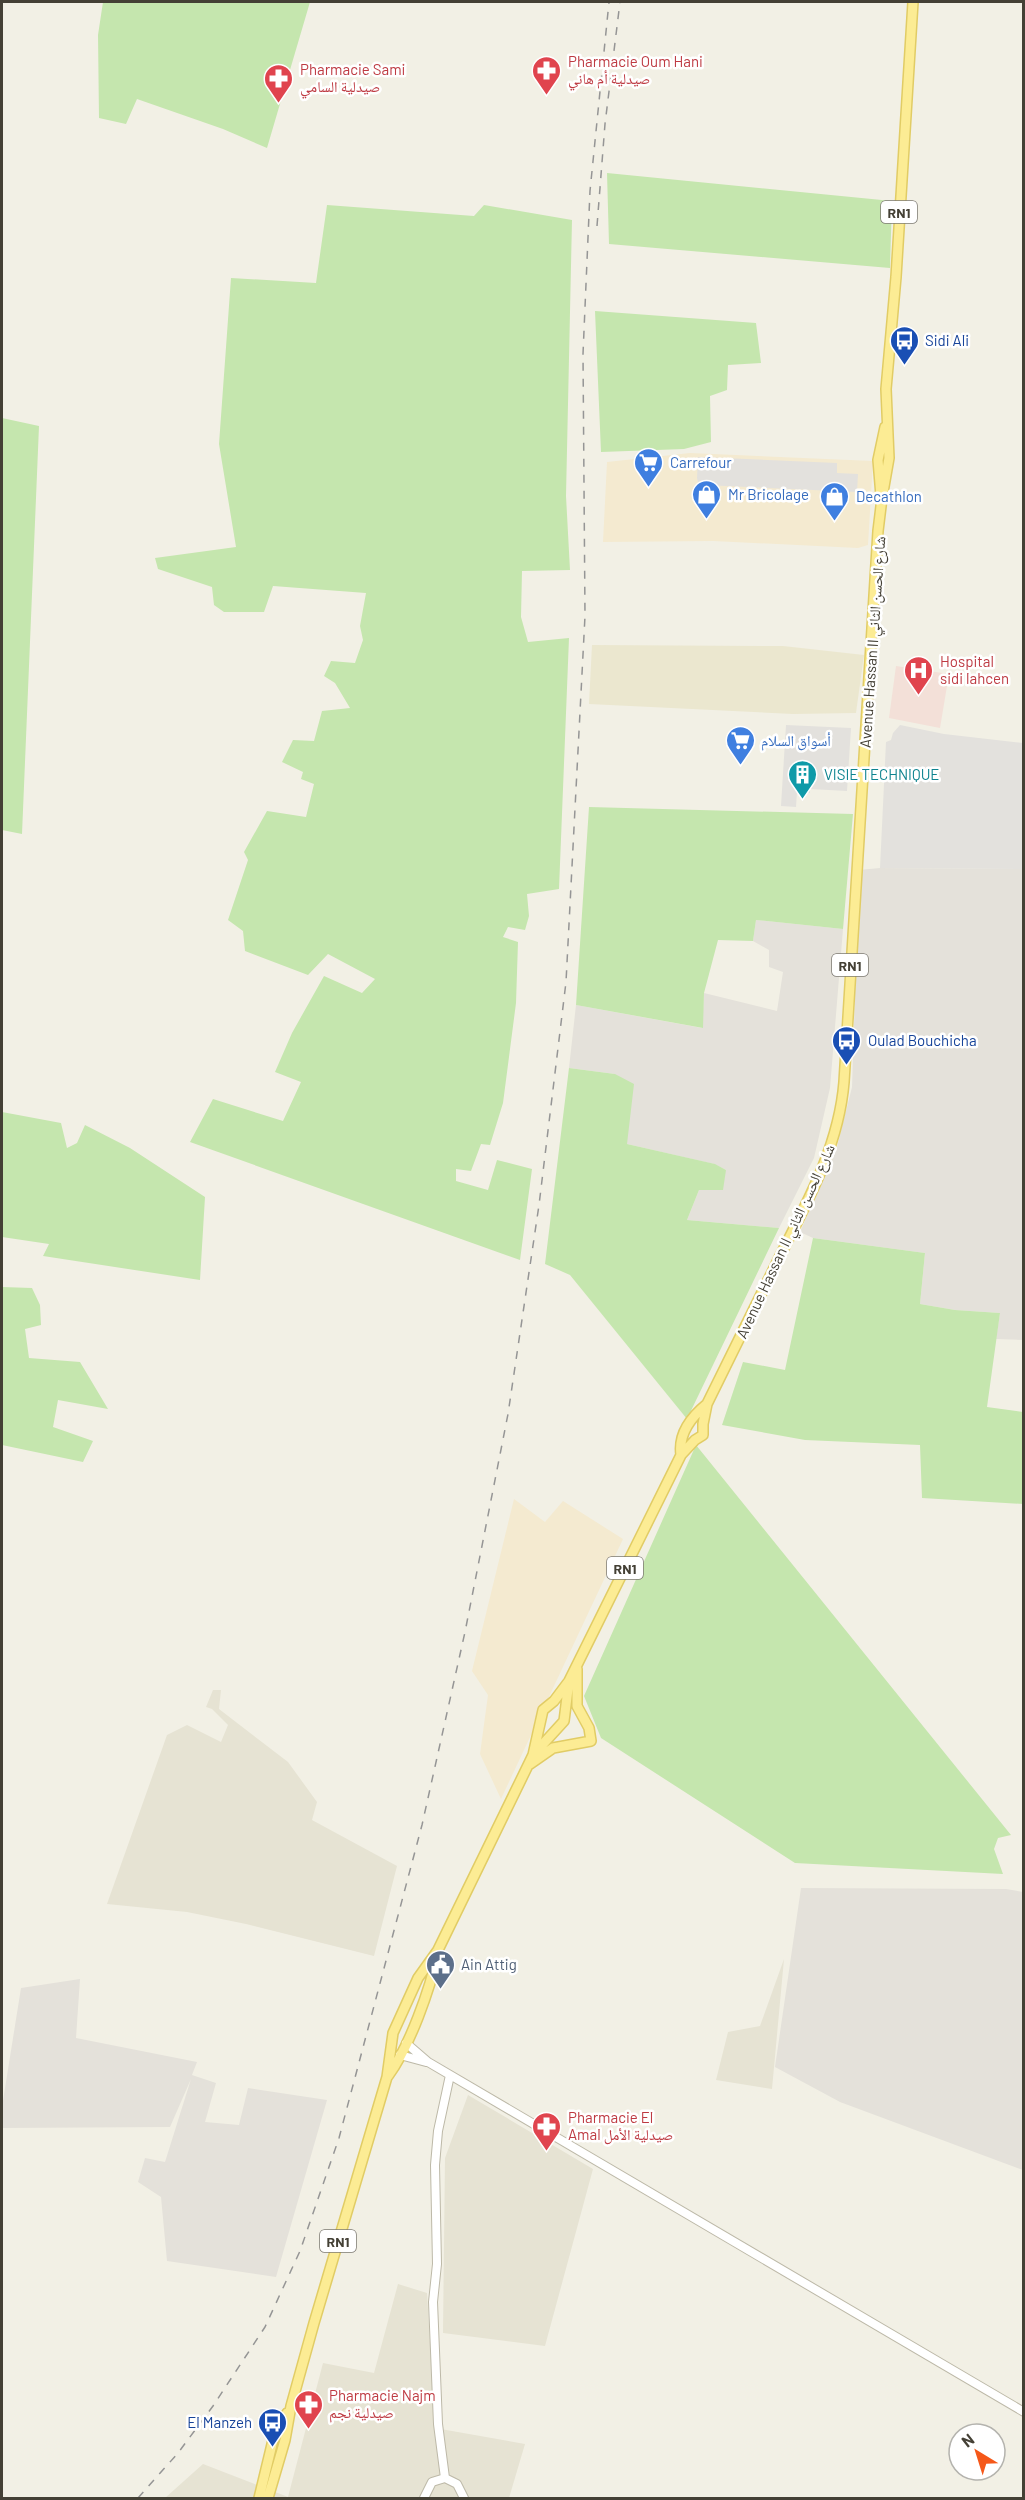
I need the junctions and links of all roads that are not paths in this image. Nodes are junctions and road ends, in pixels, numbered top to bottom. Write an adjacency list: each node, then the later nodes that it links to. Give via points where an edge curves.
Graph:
1 (913, 2): 2 (main road, Avenue Hassan II شارع الحسن الثاني / RN1, via 844,1082 828,1154)
2 (707, 1404): 3 (main road, Avenue Hassan II شارع الحسن الثاني / RN1); 4 (main road, Avenue Hassan II شارع الحسن الثاني / RN1)
3 (693, 1420): 4 (main road); 5 (main road, via 686,1425)
4 (703, 1424): 6 (main road, via 703,1435)
5 (685, 1433): 6 (main road); 7 (main road, RN1)
6 (695, 1440): 7 (main road, RN1)
7 (681, 1455): 8 (main road, RN1)
8 (577, 1667): 9 (main road, RN1); 15 (main road, via 577,1706 591,1741 553,1748)
9 (569, 1681): 10 (main road, RN1); 11 (main road, RN1)
10 (550, 1705): 11 (main road, via 559,1706); 12 (main road, via 543,1710)
11 (564, 1712): 13 (main road, via 563,1724)
12 (541, 1721): 13 (main road, via 547,1728); 14 (main road, RN1)
13 (556, 1729): 14 (main road, RN1)
14 (533, 1755): 15 (main road, RN1)
15 (527, 1767): 16 (main road, RN1)
16 (438, 1950): 17 (main road, RN1); 18 (main road, RN1)
17 (417, 1981): 18 (main road, via 425,1981); 19 (main road, RN1)
18 (428, 1988): 20 (main road, RN1)
19 (392, 2039): 20 (main road, via 395,2045); 24 (main road, RN1)
20 (405, 2044): 21 (main road, RN1); 22 (street)
21 (400, 2055): 22 (street); 24 (main road, RN1)
22 (428, 2062): 23 (street)
23 (450, 2075): 26 (street); 29 (street, via 435,2165 437,2264 433,2302 438,2424)
24 (387, 2077): 25 (main road, RN1)
25 (291, 2406): 27 (main road, RN1); 28 (main road, RN1)
26 (1023, 2412)
27 (274, 2436): 28 (main road); 30 (main road, RN1)
28 (285, 2440): 31 (main road, RN1)
29 (445, 2478): 34 (street, via 432,2482); 35 (street, via 457,2484)
30 (262, 2480): 31 (main road); 32 (main road, RN1)
31 (272, 2488): 33 (main road, RN1)
32 (259, 2499)
33 (268, 2499)
34 (424, 2499)
35 (464, 2499)

